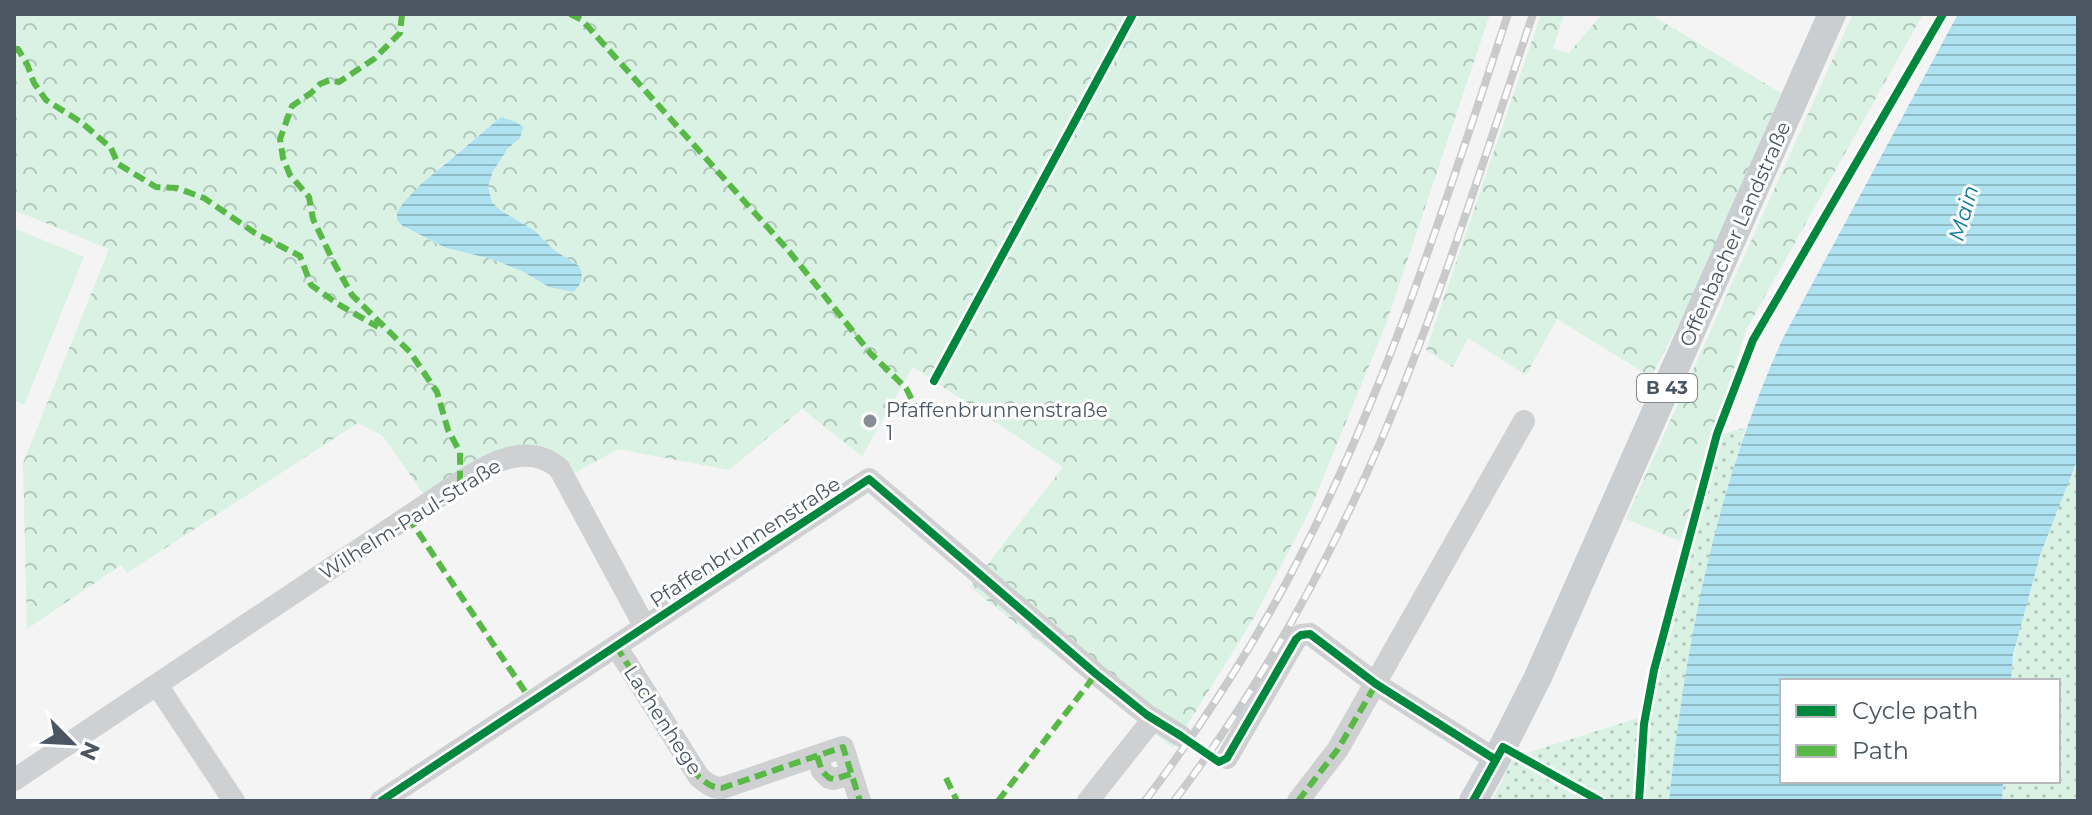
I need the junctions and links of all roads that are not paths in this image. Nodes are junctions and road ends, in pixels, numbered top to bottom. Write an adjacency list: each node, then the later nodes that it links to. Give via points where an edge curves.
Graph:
1 (1830, 20): 9 (main road, Offenbacher Landstraße / B 43)
2 (1524, 421): 5 (street)
3 (645, 627): 4 (street, Pfaffenbrunnenstraße); 6 (street, Wilhelm-Paul-Straße, via 559,468 539,458 512,456 460,482); 7 (street, Pfaffenbrunnenstraße, via 869,479)
4 (616, 646): 13 (street, Pfaffenbrunnenstraße); 14 (street, Lachenhege, via 699,777 716,788 817,756 829,778 851,774)
5 (1376, 684): 9 (street); 10 (street, via 1310,634 1301,635); 16 (street, via 1338,749)
6 (157, 685): 11 (street, Wilhelm-Paul-Straße); 12 (street)
7 (1153, 719): 8 (street, Pfaffenbrunnenstraße); 15 (street)
8 (1181, 736)
9 (1500, 753): 17 (main road, B 43)
10 (1227, 758)
11 (14, 780)
12 (234, 801)
13 (381, 801)
14 (860, 801)
15 (1088, 801)
16 (1298, 801)
17 (1473, 801)

